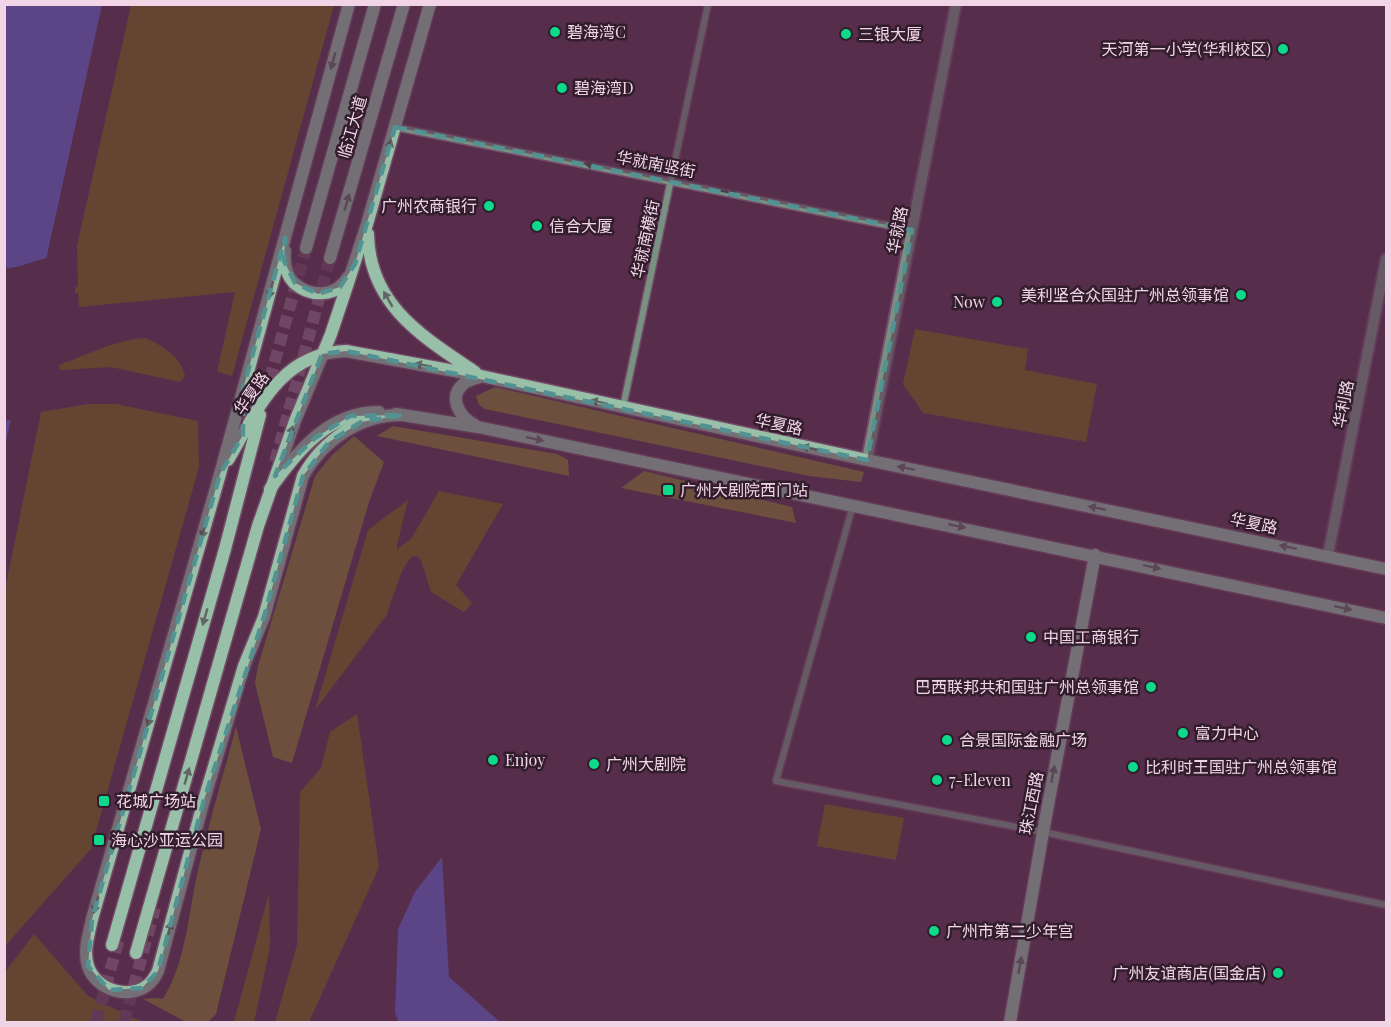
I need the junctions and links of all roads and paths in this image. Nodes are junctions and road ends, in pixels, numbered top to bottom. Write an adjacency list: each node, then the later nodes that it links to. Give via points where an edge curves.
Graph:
1 (349, 4): 11 (main road, one-way to 11)
2 (375, 4): 12 (main road, 临江大道)
3 (404, 4): 13 (main road, 临江大道, one-way to 3)
4 (429, 4): 7 (main road)
5 (708, 4): 8 (street, 华就南横街)
6 (956, 4): 10 (street, 华就路)
7 (395, 126): 8 (street, 华就南竖街, one-way to 7); 9 (main road, one-way to 7)
8 (671, 181): 10 (street, 华就南竖街, one-way to 10); 21 (street, 华就南横街)
9 (367, 224): 15 (main road); 18 (main road, one-way to 9, via 422,336 393,308 375,273 368,250)
10 (912, 230): 25 (street, 华就路)
11 (285, 238): 15 (main road, via 284,261 288,272 294,283 306,290 318,294 340,287); 20 (main road, one-way to 20)
12 (306, 248)
13 (330, 258)
14 (1386, 259): 16 (street, 华利路)
15 (355, 264): 17 (main road)
16 (1384, 285): 31 (street, 华利路)
17 (322, 354): 18 (main road, 华夏路, one-way to 17, via 346,351); 19 (main road, 华夏路); 28 (main road, one-way to 17)
18 (481, 376): 21 (main road, 华夏路, one-way to 18); 23 (main road, via 467,381 457,394 456,404 459,414)
19 (279, 380): 24 (main road, 华夏路); 27 (main road, via 262,412)
20 (243, 389): 24 (main road); 26 (main road)
21 (623, 408): 25 (main road, 华夏路, one-way to 21)
22 (403, 415): 23 (main road); 26 (main road, one-way to 22, via 89,935 86,956 93,976 109,990 142,988 158,971 244,666 264,617 310,463 329,442 355,426 387,414); 28 (main road, via 363,412 334,423 292,460)
23 (478, 427): 29 (main road, one-way to 29)
24 (243, 435): 26 (main road, 华夏路); 27 (main road)
25 (867, 460): 31 (main road, 华夏路, one-way to 25)
26 (220, 474)
27 (243, 479): 36 (main road, one-way to 36)
28 (270, 489): 37 (main road, one-way to 28)
29 (853, 504): 30 (main road, one-way to 30); 34 (street, via 776,781)
30 (1095, 555): 33 (main road, one-way to 33); 34 (main road, 珠江西路, one-way to 30)
31 (1328, 555): 32 (main road, 华夏路)
32 (1386, 569)
33 (1386, 618)
34 (1042, 832): 35 (street); 38 (main road, 珠江西路, one-way to 34)
35 (1386, 905)
36 (112, 945)
37 (136, 953)
38 (1010, 1023)

